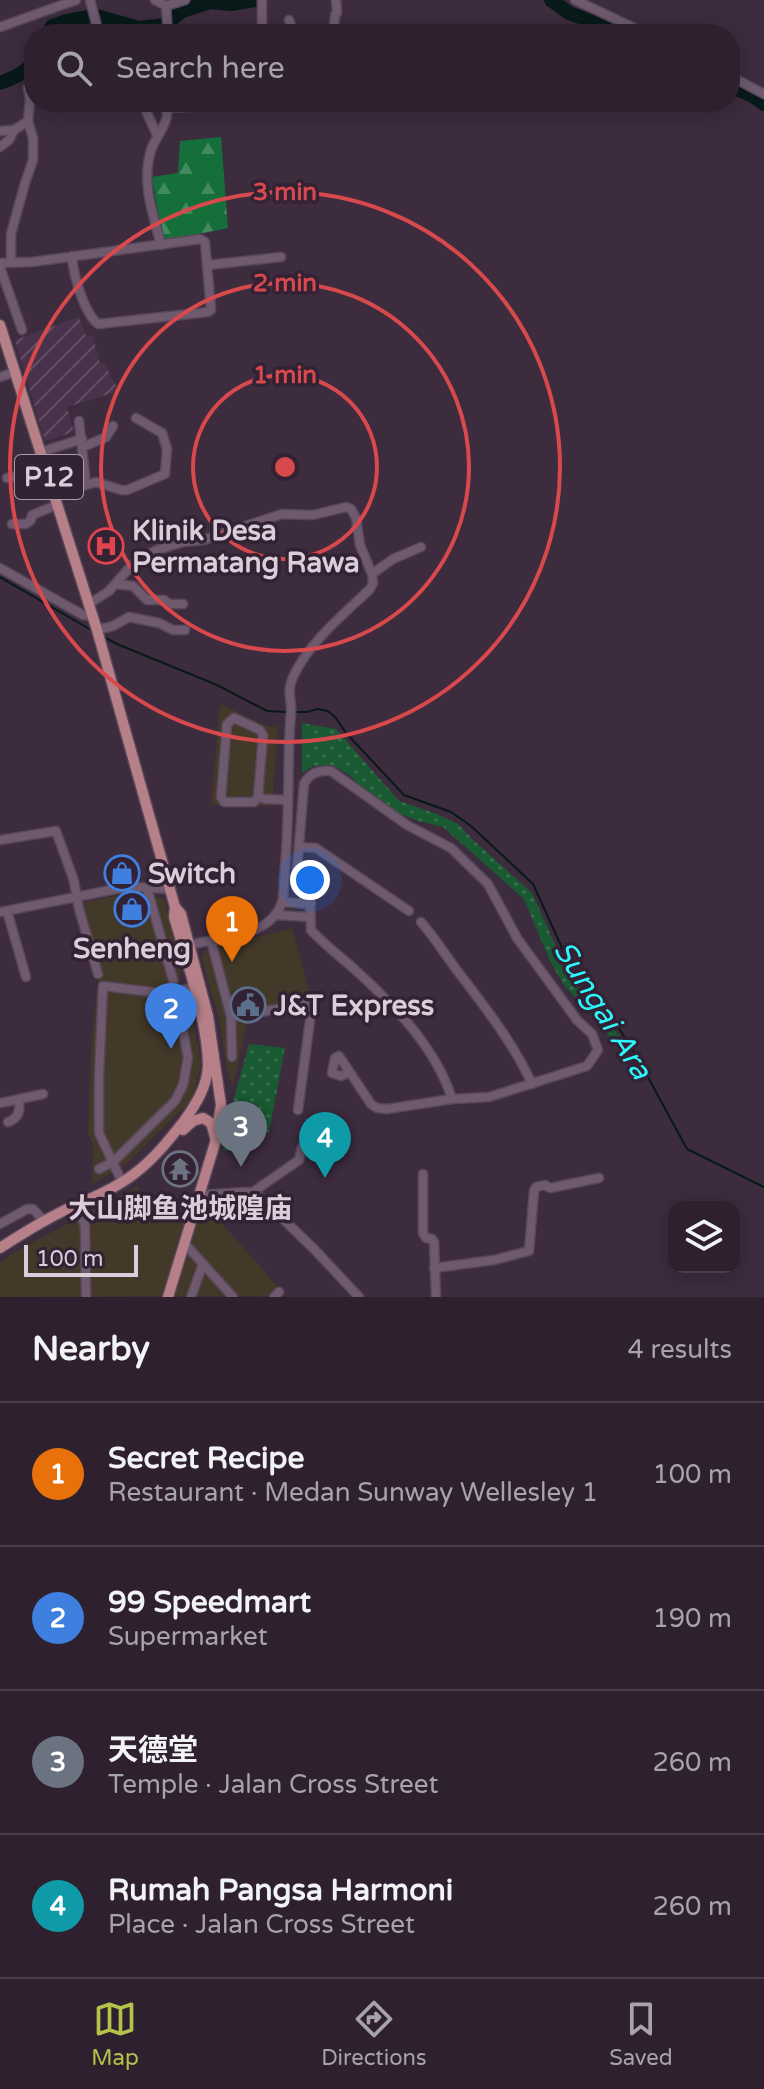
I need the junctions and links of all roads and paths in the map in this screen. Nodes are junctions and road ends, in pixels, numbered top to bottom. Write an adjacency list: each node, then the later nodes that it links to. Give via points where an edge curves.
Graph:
1 (76, 0): 6 (street)
2 (155, 0): 8 (street)
3 (185, 0): 8 (street)
4 (336, 0): 13 (street)
5 (575, 0): 14 (street)
6 (52, 3): 15 (street)
7 (263, 3): 11 (street)
8 (166, 10): 10 (street)
9 (289, 20): 12 (street)
10 (167, 24)
11 (261, 24)
12 (290, 24)
13 (334, 24)
14 (626, 24)
15 (0, 27)
16 (740, 81): 17 (street)
17 (764, 94)
18 (29, 112): 21 (street)
19 (147, 112): 24 (street)
20 (166, 112): 24 (street)
21 (28, 121): 22 (street); 29 (street, via 33,160 11,234)
22 (14, 130): 23 (street); 25 (street)
23 (0, 131)
24 (157, 135): 26 (street, via 147,190)
25 (0, 147)
26 (161, 245): 27 (street); 31 (street, via 200,239)
27 (76, 255): 29 (street); 31 (street, via 76,278 89,315 98,324 208,312)
28 (281, 257): 31 (street)
29 (11, 261): 30 (street)
30 (0, 265): 33 (street)
31 (208, 265)
32 (0, 325): 34 (main road, P12)
33 (22, 330)
34 (15, 372): 35 (street); 40 (main road, P12)
35 (0, 377)
36 (136, 418): 43 (street, via 162,433 165,474 127,490 96,482)
37 (79, 421): 39 (street)
38 (113, 426): 39 (street, via 106,437)
39 (82, 443): 40 (street); 43 (street)
40 (41, 452): 41 (main road, P12)
41 (47, 471): 42 (street); 44 (main road, P12)
42 (7, 478)
43 (84, 485): 44 (street)
44 (56, 500): 45 (street, via 26,524); 50 (main road, P12)
45 (12, 524)
46 (421, 547): 48 (street)
47 (0, 568): 52 (street)
48 (372, 574): 49 (street, via 356,518 346,507 313,515 282,514 183,542 143,557); 56 (street, via 370,589 317,640 294,674 288,692)
49 (116, 584): 50 (street); 51 (street, via 133,586 147,600)
50 (89, 604): 52 (main road, P12)
51 (183, 604)
52 (93, 616): 53 (main road, P12)
53 (97, 630): 54 (street, via 129,617); 60 (main road, P12)
54 (185, 630)
55 (258, 797): 55 (street, via 254,802 224,802 221,797 227,724 234,718 263,735); 56 (street)
56 (288, 800): 62 (street)
57 (0, 840): 61 (street, via 56,831)
58 (299, 847): 63 (street, via 296,881); 64 (street, via 316,848); 80 (street, via 304,784 320,770 331,771 407,825 451,848 488,884 517,938 592,1034 598,1050 587,1066)
59 (147, 888): 60 (street); 61 (street); 73 (street)
60 (170, 889): 70 (main road, P12)
61 (78, 897): 65 (street); 71 (street)
62 (282, 902): 63 (street); 66 (street)
63 (311, 904): 67 (street)
64 (409, 911)
65 (4, 912): 72 (street)
66 (275, 915): 67 (street); 69 (street, via 251,933)
67 (309, 917): 83 (street, via 311,930 417,1037)
68 (421, 922): 80 (street)
69 (211, 940): 70 (street); 70 (street); 76 (street)
70 (190, 954): 74 (main road, P12); 79 (main road, P12, via 208,1016)
71 (98, 974)
72 (26, 977)
73 (173, 980)
74 (193, 987): 75 (street); 81 (main road, P12, via 207,1053)
75 (176, 993): 91 (street, via 188,1058 183,1085 175,1101); 91 (street, via 103,986 99,1133)
76 (231, 1017): 77 (street); 86 (street, via 307,1000 311,1013)
77 (232, 1057)
78 (349, 1072): 83 (street, via 377,1108)
79 (218, 1083): 81 (main road, via 212,1097 205,1096); 89 (main road, P12, via 221,1105)
80 (532, 1084): 83 (street, via 489,1097)
81 (203, 1088): 88 (main road, P12)
82 (43, 1094): 84 (street)
83 (452, 1099)
84 (19, 1100): 85 (street); 87 (street, via 20,1110)
85 (0, 1103)
86 (298, 1110)
87 (8, 1122)
88 (173, 1137): 89 (main road, via 203,1118 212,1127); 95 (main road)
89 (215, 1143): 97 (main road, P12)
90 (302, 1147): 96 (street, via 299,1160)
91 (113, 1162): 92 (street); 95 (street)
92 (99, 1169)
93 (423, 1174): 104 (street, via 423,1233 434,1242)
94 (599, 1178): 104 (street, via 536,1187 529,1251)
95 (122, 1182): 98 (main road)
96 (253, 1192): 97 (street); 109 (street)
97 (200, 1195): 101 (main road, P12)
98 (77, 1205): 99 (main road); 105 (street, via 85,1226)
99 (44, 1221): 100 (street, via 27,1209); 102 (main road)
100 (0, 1224)
101 (185, 1244): 103 (street); 106 (main road, P12)
102 (0, 1248)
103 (203, 1264): 107 (street); 108 (street)
104 (434, 1268): 110 (street)
105 (86, 1297)
106 (168, 1297)
107 (191, 1297)
108 (233, 1297)
109 (359, 1297)
110 (436, 1297)

